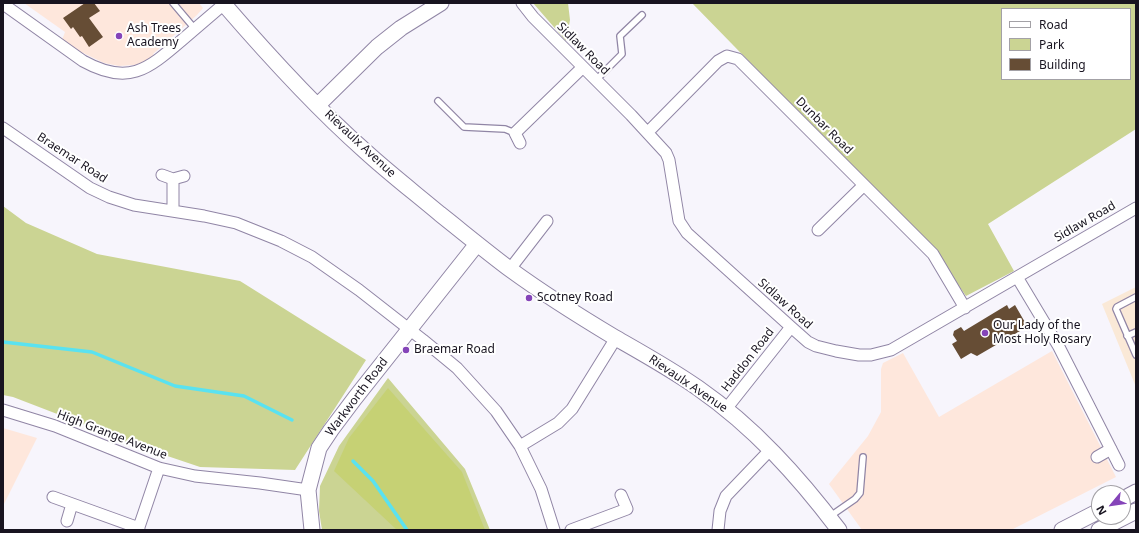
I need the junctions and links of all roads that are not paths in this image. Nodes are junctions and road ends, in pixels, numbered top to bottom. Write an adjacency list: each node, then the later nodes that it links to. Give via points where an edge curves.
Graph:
1 (172, 3): 7 (lane)
2 (441, 3): 11 (street, via 377,47)
3 (522, 3): 8 (street, Sidlaw Road)
4 (3, 4): 7 (street, via 83,61 93,67 117,73 132,73 158,61)
5 (224, 4): 7 (street); 11 (street, Rievaulx Avenue)
6 (642, 15): 9 (lane, via 620,36 622,54)
7 (195, 29)
8 (584, 67): 9 (street, Sidlaw Road); 14 (street)
9 (596, 80): 13 (street, Sidlaw Road)
10 (438, 101): 14 (lane, via 464,127 505,129)
11 (318, 105): 21 (street, Rievaulx Avenue, via 364,150)
12 (3, 128): 18 (street, Braemar Road, via 90,188 134,205)
13 (648, 132): 16 (street, Dunbar Road, via 727,56 738,59); 26 (street, Sidlaw Road, via 669,160 679,221 686,233)
14 (517, 138)
15 (162, 175): 18 (street, via 179,177)
16 (864, 185): 20 (street); 25 (street, Dunbar Road, via 933,254)
17 (1136, 208): 23 (street, Sidlaw Road)
18 (173, 211): 27 (street, Braemar Road, via 236,224 281,241 312,257)
19 (547, 221): 22 (street)
20 (818, 230)
21 (477, 244): 22 (street, Rievaulx Avenue); 27 (street, Warkworth Road)
22 (510, 269): 30 (street, Rievaulx Avenue)
23 (1017, 277): 25 (street, Sidlaw Road); 36 (street, via 1059,347)
24 (1136, 298): 29 (lane, via 1116,309)
25 (965, 308): 26 (street, Sidlaw Road, via 891,350 871,355 816,346)
26 (791, 327): 32 (street, Haddon Road)
27 (410, 329): 34 (street, Braemar Road, via 457,368 496,411); 41 (street, Warkworth Road, via 319,448)
28 (1136, 332): 29 (lane)
29 (1127, 336): 31 (lane)
30 (616, 338): 32 (street, Rievaulx Avenue, via 668,368); 34 (street, via 572,409 558,423)
31 (1136, 355)
32 (726, 409): 35 (street, Rievaulx Avenue)
33 (3, 410): 40 (street, High Grange Avenue, via 55,426)
34 (520, 446): 52 (street, via 540,489)
35 (771, 449): 47 (street, Rievaulx Avenue, via 813,495); 54 (street, via 726,496 720,511)
36 (1111, 449): 38 (street); 39 (street)
37 (863, 457): 47 (lane, via 860,493)
38 (1097, 457)
39 (1119, 465)
40 (159, 468): 41 (street, High Grange Avenue, via 195,476); 50 (street)
41 (308, 490): 51 (street, Warkworth Road)
42 (621, 495): 53 (street, via 627,509)
43 (53, 498): 44 (street)
44 (72, 504): 48 (street); 50 (street)
45 (1136, 511): 49 (street)
46 (1091, 515): 56 (street)
47 (829, 518): 55 (street, Rievaulx Avenue)
48 (68, 521)
49 (1103, 526)
50 (139, 529)
51 (312, 530)
52 (554, 530)
53 (571, 530)
54 (718, 530)
55 (839, 530)
56 (1062, 530)

